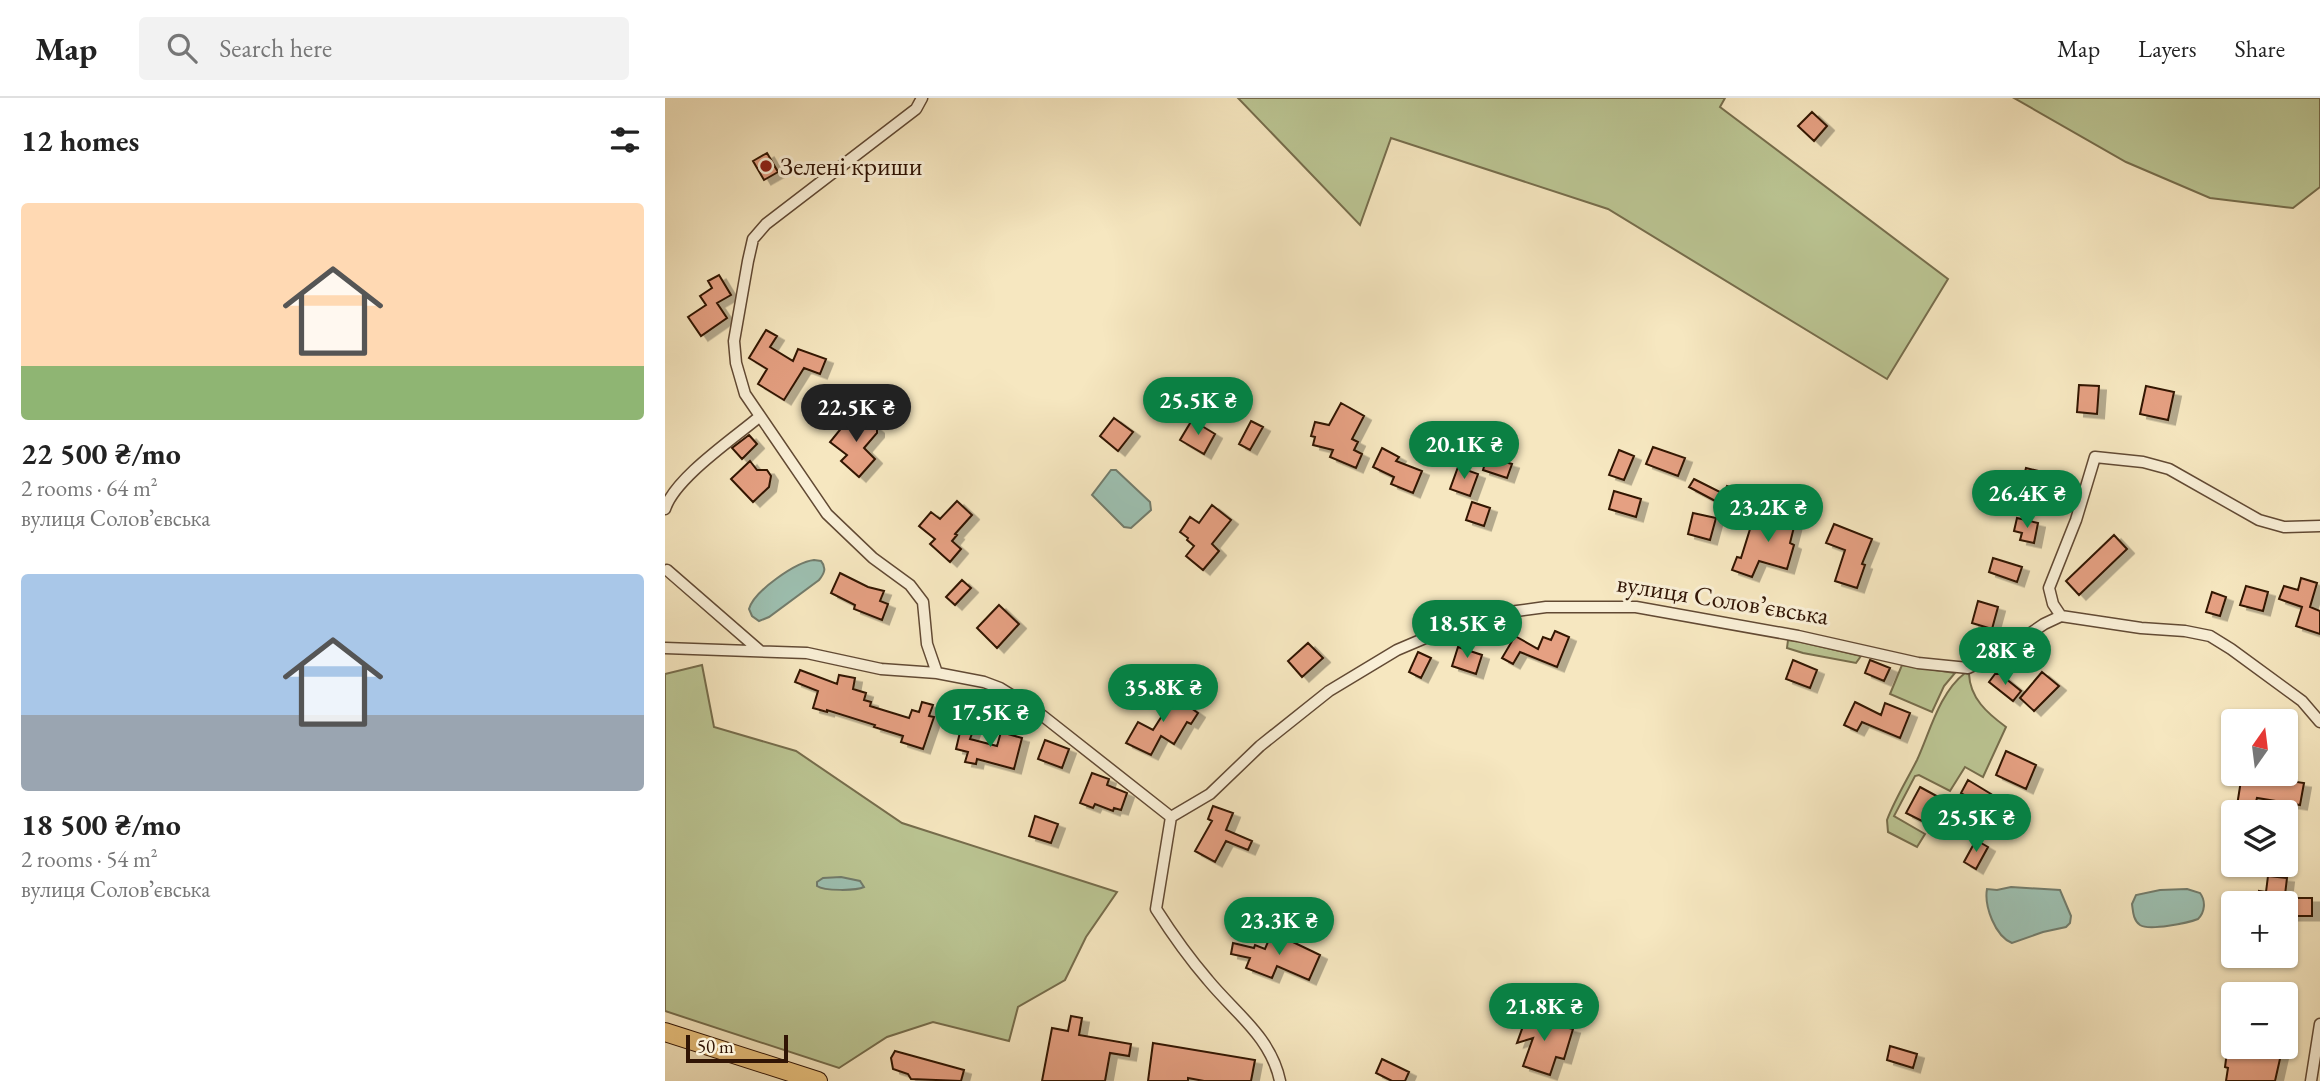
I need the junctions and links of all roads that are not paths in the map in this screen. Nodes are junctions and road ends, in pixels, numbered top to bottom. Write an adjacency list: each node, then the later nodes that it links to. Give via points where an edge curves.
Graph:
1 (922, 98): 2 (street, via 916,109 766,224 754,239 734,341 745,394)
2 (759, 417): 3 (street, via 681,483); 9 (street, via 827,514 873,558 910,585 923,602 927,644)
3 (665, 509)
4 (2320, 526): 6 (street, via 2284,527 2259,520 2169,469 2095,457 2049,588)
5 (666, 573): 8 (street)
6 (2061, 616): 10 (street, via 2210,636 2302,701); 11 (street, вулиця Соловʼєвська, via 1968,668 1919,663 1636,607 1546,607 1509,612 1397,650 1329,691 1260,746 1210,794)
7 (665, 648): 8 (street)
8 (759, 650): 9 (street)
9 (936, 673): 11 (street, via 984,682 1009,693)
10 (2320, 722)
11 (1171, 817): 15 (street, via 1156,909 1209,982 1257,1031 1276,1062)
12 (2320, 1024): 16 (street)
13 (665, 1032): 14 (main road)
14 (818, 1081)
15 (1280, 1081)
16 (2311, 1081)

